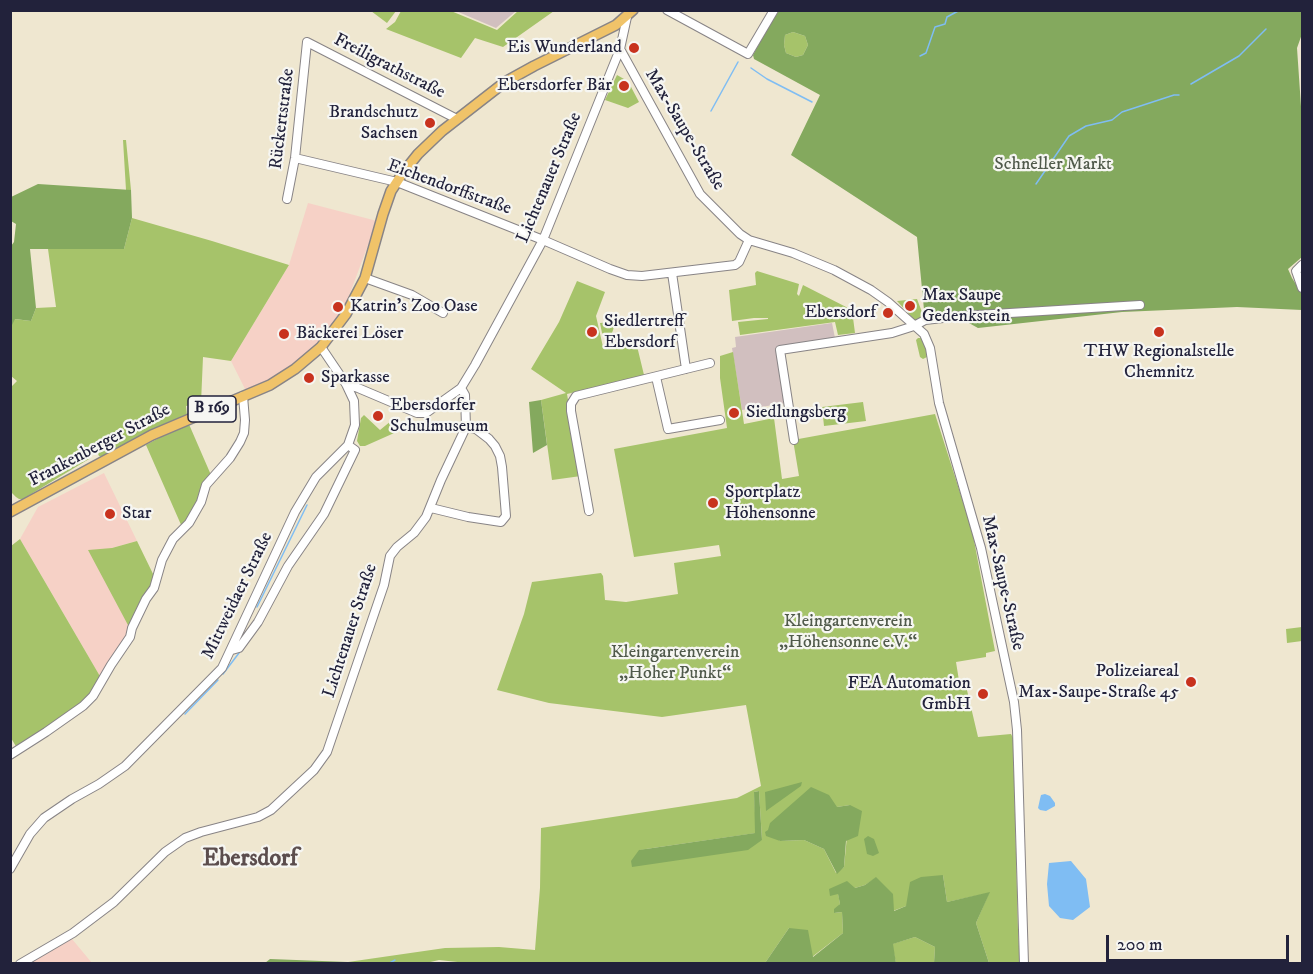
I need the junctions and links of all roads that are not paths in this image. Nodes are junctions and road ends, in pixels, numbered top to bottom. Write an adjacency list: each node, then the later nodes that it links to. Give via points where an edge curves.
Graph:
1 (667, 10): 2 (street, via 748,54)
2 (774, 10)
3 (630, 14): 5 (street, Lichtenauer Straße); 6 (main road, Frankenberger Straße / B 169, via 616,25 515,76)
4 (307, 42): 6 (street, Freiligrathstraße); 7 (street, Rückertstraße)
5 (620, 49): 10 (street, Lichtenauer Straße); 11 (street, Max-Saupe-Straße, via 700,194)
6 (457, 119): 8 (main road, Frankenberger Straße / B 169, via 418,154)
7 (295, 159): 8 (street, Eichendorffstraße); 9 (street, Rückertstraße)
8 (397, 182): 10 (street, Eichendorffstraße); 14 (main road, Frankenberger Straße / B 169, via 386,205)
9 (287, 199)
10 (543, 240): 13 (street, Eichendorffstraße, via 627,275); 24 (street, Lichtenauer Straße)
11 (749, 240): 13 (street, Eichendorffstraße, via 735,265); 18 (street, Max-Saupe-Straße, via 834,270 888,302)
12 (1299, 268): 15 (street)
13 (672, 273): 21 (street)
14 (365, 278): 17 (street, via 412,295); 19 (main road, Frankenberger Straße / B 169, via 346,314)
15 (1302, 288)
16 (1140, 305): 18 (street, via 961,316 925,320)
17 (443, 313)
18 (914, 326): 28 (street, via 892,333 780,350); 37 (street, Max-Saupe-Straße, via 924,334 930,348 939,403 981,548 1014,702)
19 (321, 347): 23 (street, Mittweidaer Straße); 25 (main road, Frankenberger Straße / B 169, via 270,385)
20 (710, 363): 21 (street)
21 (686, 369): 22 (street)
22 (656, 377): 26 (street, via 668,429); 31 (street, via 576,396 571,404)
23 (346, 384): 24 (street, via 417,413 426,413); 29 (street, Mittweidaer Straße, via 356,418)
24 (461, 388): 27 (street, Lichtenauer Straße, via 465,395)
25 (243, 396): 32 (main road, Frankenberger Straße / B 169, via 152,435); 34 (street, via 245,420 240,442 206,485 189,523 173,539 130,637 93,696)
26 (720, 420)
27 (466, 427): 30 (street, Lichtenauer Straße); 30 (street, via 489,439 500,456 506,516 501,522)
28 (794, 440)
29 (348, 445): 33 (street, Mittweidaer Straße, via 316,477 295,512); 33 (street, via 355,450 324,514 288,566 258,622 239,648)
30 (431, 508): 36 (street, Lichtenauer Straße, via 414,533 390,556 384,585 327,752 314,770 258,817 185,838 114,902 73,933)
31 (589, 511)
32 (10, 512)
33 (231, 650): 35 (street, Mittweidaer Straße, via 222,668 125,766 44,818)
34 (10, 755)
35 (10, 869)
36 (20, 963)
37 (1024, 963)

